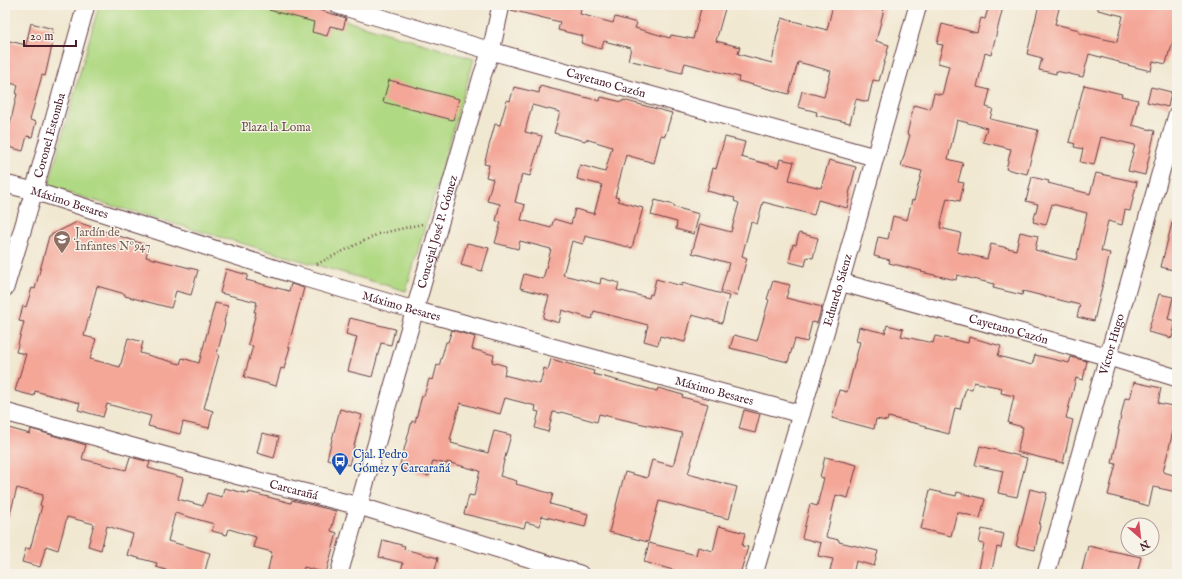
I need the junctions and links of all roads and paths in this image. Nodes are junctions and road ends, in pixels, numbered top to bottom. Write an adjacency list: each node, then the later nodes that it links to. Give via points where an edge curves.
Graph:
1 (86, 5): 9 (street, Coronel Estomba)
2 (338, 5): 5 (street, Cayetano Cazón)
3 (501, 5): 5 (street, Concejal José P. Gómez)
4 (918, 5): 7 (street, Eduardo Sáenz)
5 (490, 51): 7 (street, Cayetano Cazón); 10 (street, Concejal José P. Gómez)
6 (1177, 115): 15 (street, Víctor Hugo)
7 (874, 157): 12 (street, Eduardo Sáenz)
8 (5, 184): 9 (street, Máximo Besares)
9 (34, 192): 11 (street, Máximo Besares); 13 (street, Coronel Estomba)
10 (440, 220): 11 (path, via 378,234); 14 (street, Concejal José P. Gómez)
11 (295, 275): 14 (street, Máximo Besares)
12 (840, 282): 15 (street, Cayetano Cazón); 18 (street, Eduardo Sáenz)
13 (5, 288)
14 (414, 310): 18 (street, Máximo Besares); 19 (street, Concejal José P. Gómez)
15 (1109, 356): 16 (street, Cayetano Cazón); 23 (street, Víctor Hugo)
16 (1177, 378)
17 (5, 412): 19 (street, Carcarañá)
18 (801, 414): 22 (street, Eduardo Sáenz)
19 (359, 506): 20 (street, Concejal José P. Gómez); 21 (street, Carcarañá)
20 (339, 574)
21 (580, 574)
22 (754, 574)
23 (1046, 574)

